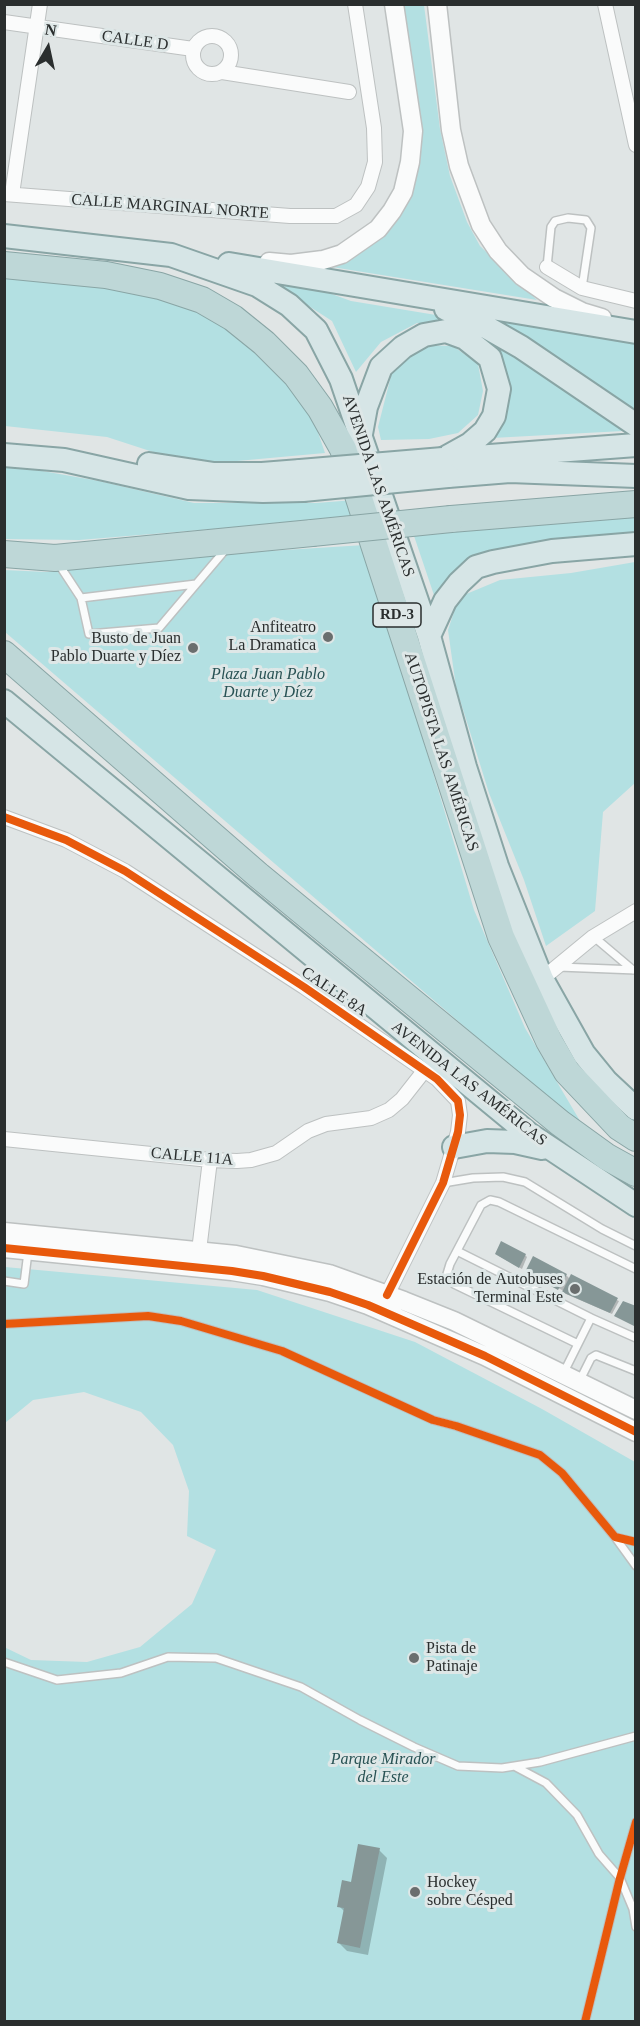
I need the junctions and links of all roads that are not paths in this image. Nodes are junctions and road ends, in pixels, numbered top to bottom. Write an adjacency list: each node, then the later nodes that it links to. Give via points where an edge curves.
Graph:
1 (40, 4): 7 (street)
2 (355, 4): 12 (street, CALLE MARGINAL NORTE, via 374,128 375,162 368,187 356,205 336,216 290,216)
3 (394, 4): 14 (street, via 412,131 410,162 403,192 378,229 342,254 323,260 291,264)
4 (437, 4): 20 (street, via 451,130 481,225 498,251 522,276 554,298)
5 (605, 4): 11 (street)
6 (4, 22): 7 (street, CALLE D)
7 (37, 27): 8 (street, CALLE D); 12 (street)
8 (193, 49): 9 (street, via 196,67 203,73); 9 (street, via 207,36 224,40 231,57)
9 (222, 72): 10 (street)
10 (349, 92)
11 (636, 145)
12 (8, 194)
13 (4, 236): 14 (main road, AVENIDA LAS AMÉRICAS)
14 (171, 255): 18 (main road); 22 (main road, AVENIDA LAS AMÉRICAS, via 257,285 289,305 316,330 341,379)
15 (4, 265): 47 (highway, AUTOPISTA LAS AMÉRICAS / RD-3, via 106,275 202,300 264,343 296,375 320,408 343,450 501,937 567,1072 619,1127)
16 (547, 267): 17 (street); 17 (lane, via 555,221 586,220 591,228)
17 (582, 288): 19 (street)
18 (401, 291): 20 (main road); 21 (main road, via 472,319 521,347)
19 (636, 301)
20 (636, 330)
21 (636, 425)
22 (360, 436): 26 (main road, via 381,367 424,335 446,331 465,338 490,358 499,389 494,416 485,431); 36 (main road, AVENIDA LAS AMÉRICAS)
23 (4, 441): 28 (main road, via 57,444 160,467 214,474 262,474)
24 (636, 444): 26 (main road)
25 (4, 455): 28 (main road, via 64,460 189,488 263,491)
26 (446, 467): 27 (main road); 28 (main road, bridge)
27 (636, 476)
28 (302, 481)
29 (636, 504): 30 (highway, bridge)
30 (233, 541): 33 (highway); 34 (lane)
31 (636, 544): 36 (main road, via 552,551 476,567 445,601)
32 (4, 554): 33 (highway)
33 (55, 558): 35 (lane)
34 (196, 584): 35 (lane); 35 (lane, via 159,628 89,634)
35 (81, 598)
36 (429, 636): 43 (main road, AVENIDA LAS AMÉRICAS, via 497,866)
37 (4, 654): 52 (highway, via 267,882 560,1124)
38 (4, 701): 45 (main road, AVENIDA LAS AMÉRICAS)
39 (4, 817): 44 (street, CALLE 8A, via 66,840 125,872 304,987)
40 (636, 911): 41 (street)
41 (593, 937): 42 (lane); 43 (street)
42 (634, 970): 43 (lane)
43 (551, 973): 46 (main road, AVENIDA LAS AMÉRICAS, via 584,1054)
44 (424, 1071): 45 (street, CALLE 8A); 51 (street, CALLE 11A, via 402,1100 371,1118 326,1124 276,1153 251,1160)
45 (464, 1093): 49 (street); 50 (main road, AVENIDA LAS AMÉRICAS)
46 (636, 1109)
47 (636, 1138)
48 (4, 1139): 51 (street, CALLE 11A)
49 (454, 1147): 50 (main road, via 487,1141); 53 (street)
50 (552, 1150): 54 (main road, AVENIDA LAS AMÉRICAS)
51 (210, 1160): 60 (street)
52 (636, 1173)
53 (443, 1183): 56 (lane, via 503,1177 525,1182); 63 (street)
54 (636, 1205)
55 (4, 1232): 60 (street)
56 (636, 1245)
57 (4, 1248): 58 (street)
58 (28, 1250): 60 (street); 62 (lane, via 24,1284)
59 (457, 1251): 61 (lane, via 481,1205 490,1200); 64 (lane); 67 (lane, via 447,1274 453,1284)
60 (198, 1259): 63 (street, via 237,1255 329,1274); 71 (street, via 368,1305 485,1356)
61 (636, 1269)
62 (4, 1281)
63 (387, 1295): 69 (street, via 454,1321)
64 (591, 1318): 66 (lane); 67 (lane)
65 (4, 1324): 72 (lane, via 148,1316 181,1321 282,1351 433,1420 540,1455 562,1473)
66 (636, 1338)
67 (578, 1344): 69 (lane)
68 (636, 1371): 69 (lane, via 596,1355)
69 (570, 1378): 70 (street)
70 (636, 1410)
71 (636, 1432)
72 (615, 1538): 73 (lane); 74 (lane)
73 (636, 1542)
74 (636, 1566)
75 (4, 1662): 77 (lane, via 57,1680 121,1673 168,1657 216,1658 301,1687 458,1766)
76 (636, 1736): 77 (lane)
77 (514, 1766): 79 (lane, via 546,1783 577,1815)
78 (636, 1822): 79 (lane)
79 (620, 1878): 80 (lane); 81 (lane)
80 (636, 1927)
81 (585, 2022)

